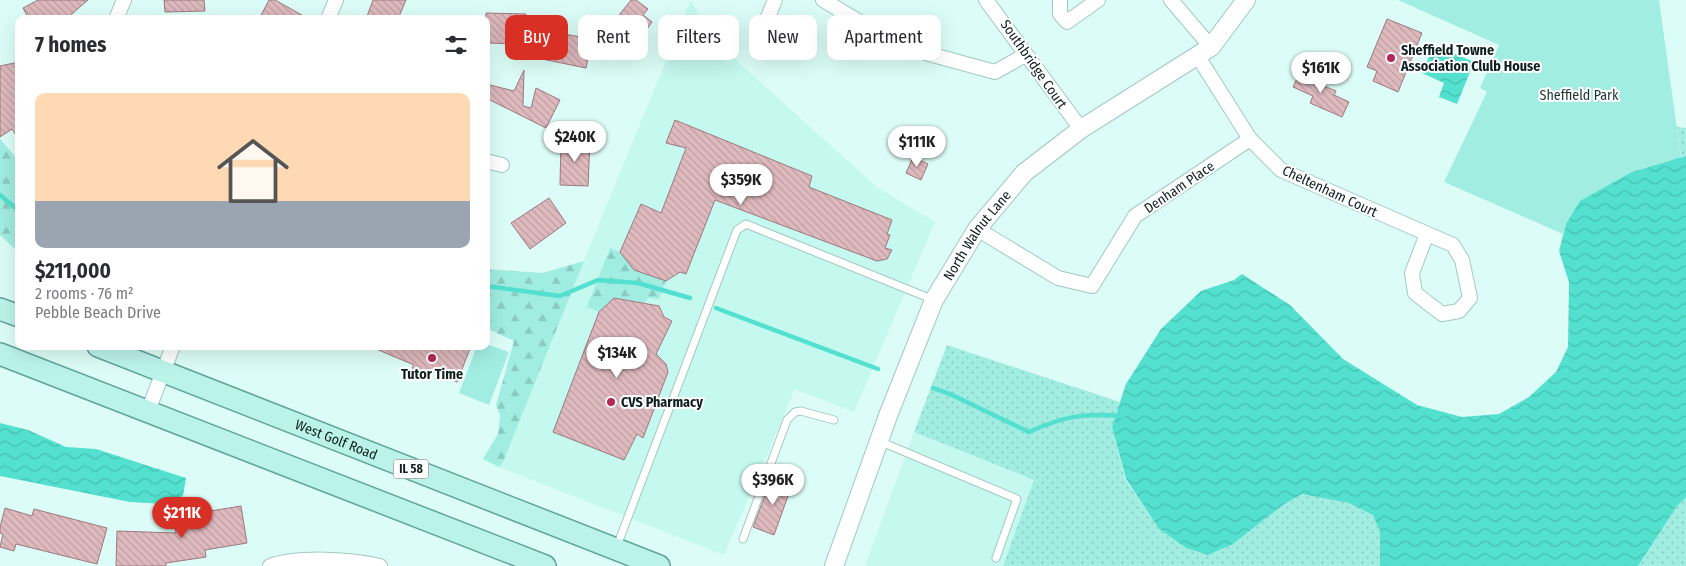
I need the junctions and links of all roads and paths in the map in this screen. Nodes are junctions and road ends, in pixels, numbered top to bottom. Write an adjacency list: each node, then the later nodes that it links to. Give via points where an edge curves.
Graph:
1 (124, 0): 10 (street)
2 (336, 0): 11 (street)
3 (775, 0): 12 (street)
4 (824, 0): 14 (street, via 900,46 995,72)
5 (986, 0): 14 (street, Southbridge Court)
6 (1060, 0): 7 (street, via 1060,14 1067,22)
7 (1098, 0)
8 (1171, 0): 13 (street, Cheltenham Court)
9 (1246, 0): 13 (street, North Walnut Lane)
10 (118, 15)
11 (330, 15)
12 (769, 15)
13 (1204, 51): 15 (street, North Walnut Lane); 16 (street, Cheltenham Court)
14 (1024, 55): 15 (street, Southbridge Court)
15 (1081, 129): 19 (street, North Walnut Lane, via 1024,173)
16 (1250, 140): 19 (street, Denham Place, via 1135,216 1092,286 1058,278); 20 (street, Cheltenham Court, via 1281,170)
17 (490, 162): 18 (street)
18 (502, 165)
19 (977, 230): 21 (street, North Walnut Lane)
20 (1427, 234): 20 (street, Cheltenham Court, via 1454,245 1462,260 1470,298 1459,311 1442,314 1415,293 1412,273)
21 (934, 300): 30 (street, North Walnut Lane); 32 (lane, via 746,224 738,230)
22 (0, 309): 23 (main road)
23 (15, 315)
24 (108, 350): 27 (main road, West Golf Road / IL 58)
25 (171, 350): 27 (street)
26 (0, 354): 28 (main road)
27 (163, 371): 28 (street); 32 (main road, West Golf Road / IL 58)
28 (148, 411): 36 (main road)
29 (834, 420): 31 (lane, via 801,410 787,420)
30 (878, 441): 33 (lane, via 1017,498); 38 (street, North Walnut Lane)
31 (743, 539)
32 (616, 549): 37 (main road, West Golf Road / IL 58)
33 (996, 558)
34 (270, 566): 35 (street, via 282,562 357,560)
35 (380, 566)
36 (545, 566)
37 (660, 566)
38 (834, 566)

